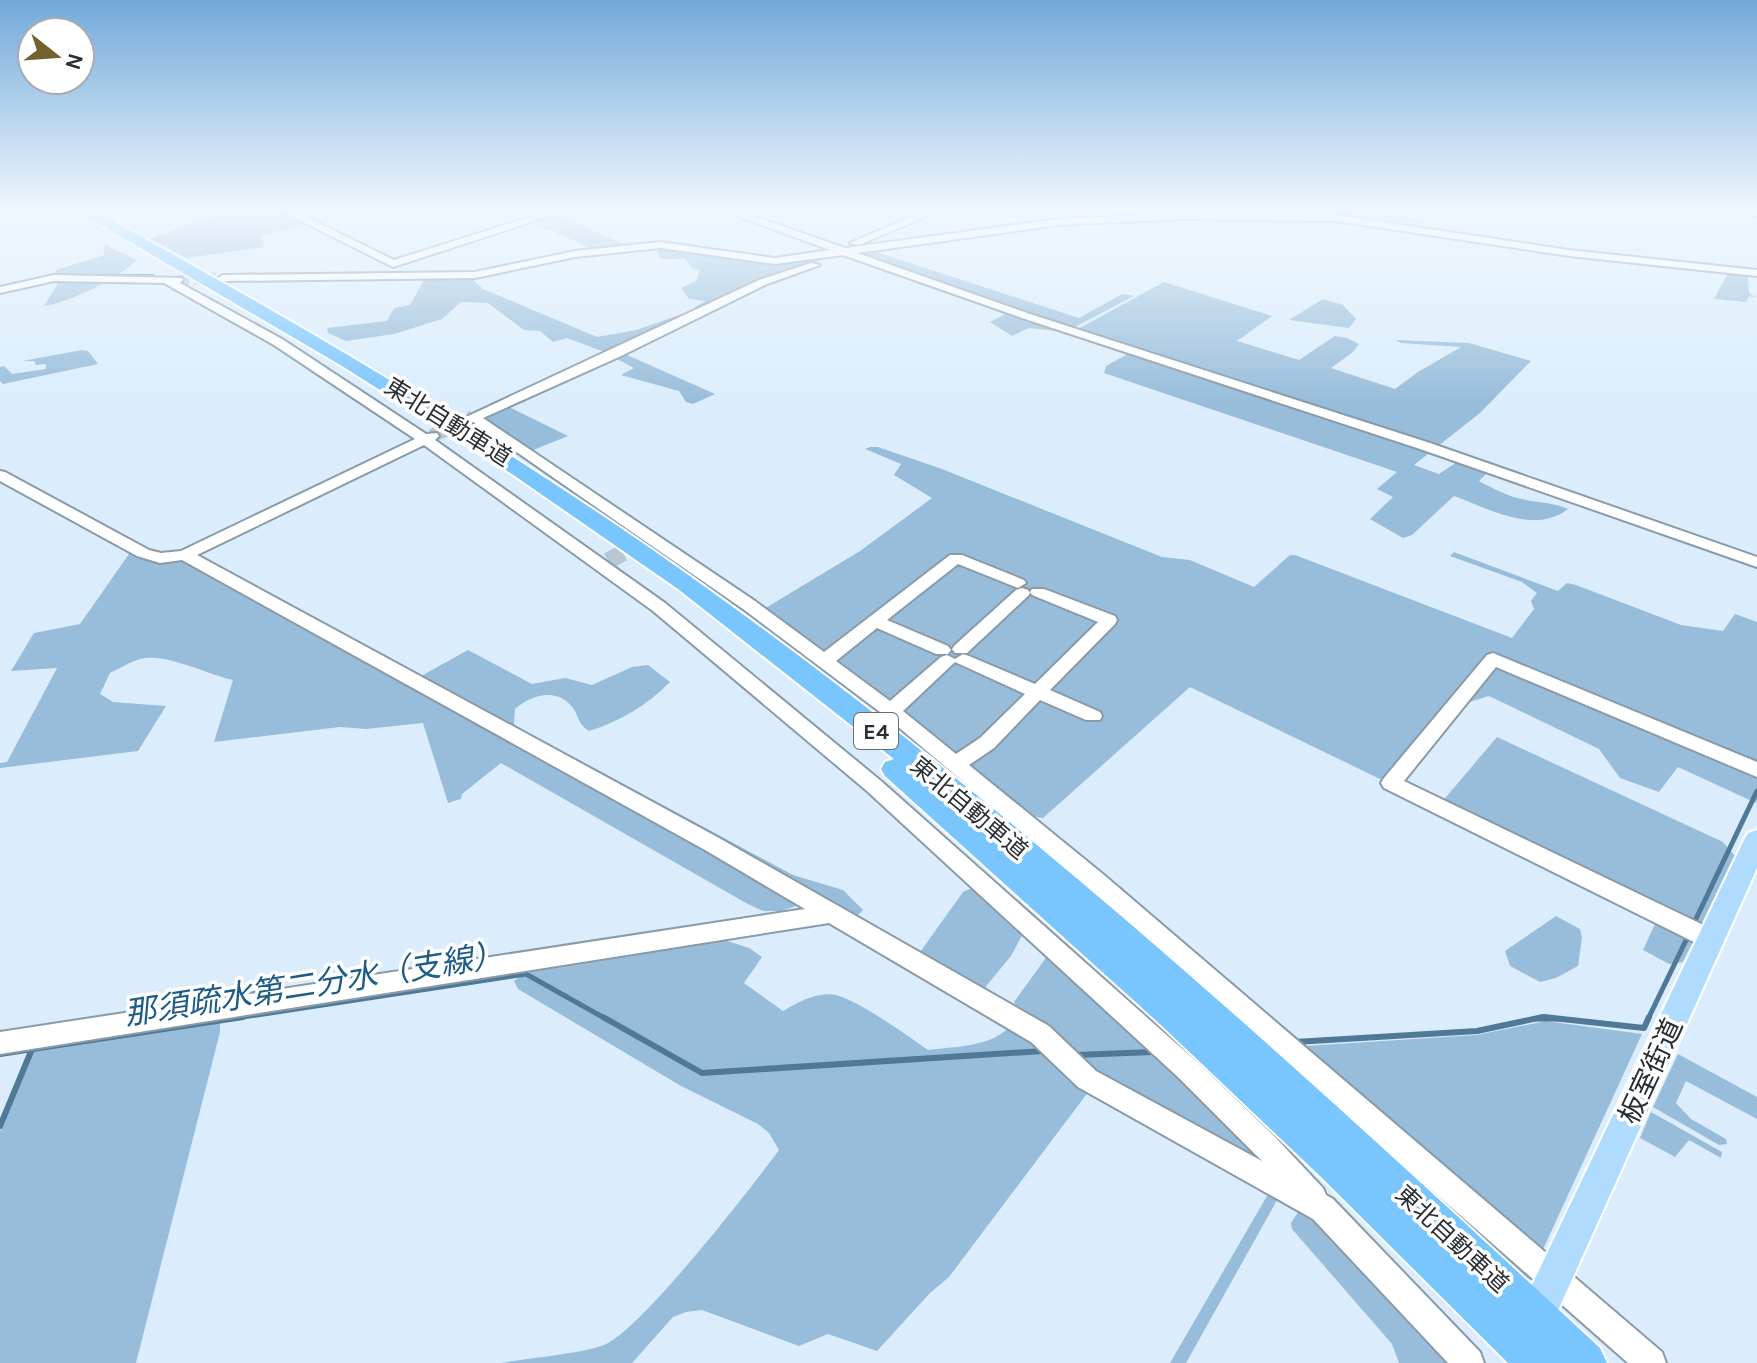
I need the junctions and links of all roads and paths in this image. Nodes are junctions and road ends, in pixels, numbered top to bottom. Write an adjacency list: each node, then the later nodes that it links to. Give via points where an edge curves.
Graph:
1 (181, 275): 29 (highway, 東北自動車道 / E4, via 433,426 562,513 754,655 921,790 1324,1153)
2 (198, 275): 30 (highway, 東北自動車道 / E4, via 446,420 768,645 1061,885 1353,1145)
3 (477, 275): 6 (street)
4 (781, 275): 16 (street, via 473,417)
5 (909, 275): 12 (street)
6 (387, 276): 7 (street)
7 (223, 278)
8 (0, 290): 9 (street, via 54,278 173,280)
9 (428, 437): 11 (street); 26 (street, via 604,563 810,731 1199,1081)
10 (0, 475): 11 (street, via 143,553 160,558)
11 (185, 555): 23 (street, via 573,765)
12 (1757, 562)
13 (1026, 589): 14 (street, via 956,558); 15 (street); 17 (street, via 1109,620)
14 (875, 621): 15 (street); 16 (street)
15 (953, 655): 17 (street); 18 (street)
16 (824, 661): 18 (street)
17 (1038, 692): 19 (street); 20 (street, via 987,743)
18 (891, 711): 20 (street)
19 (1093, 716)
20 (956, 764): 27 (street, via 1374,1125)
21 (1757, 770): 24 (street, via 1493,659 1391,783)
22 (1757, 840): 24 (main road, 板室街道)
23 (829, 914): 25 (street); 26 (street, via 1040,1034 1087,1079)
24 (1712, 940): 27 (main road, 板室街道)
25 (0, 1043)
26 (1323, 1209): 28 (street)
27 (1548, 1290): 31 (street)
28 (1469, 1363)
29 (1522, 1363)
30 (1585, 1363)
31 (1651, 1363)

